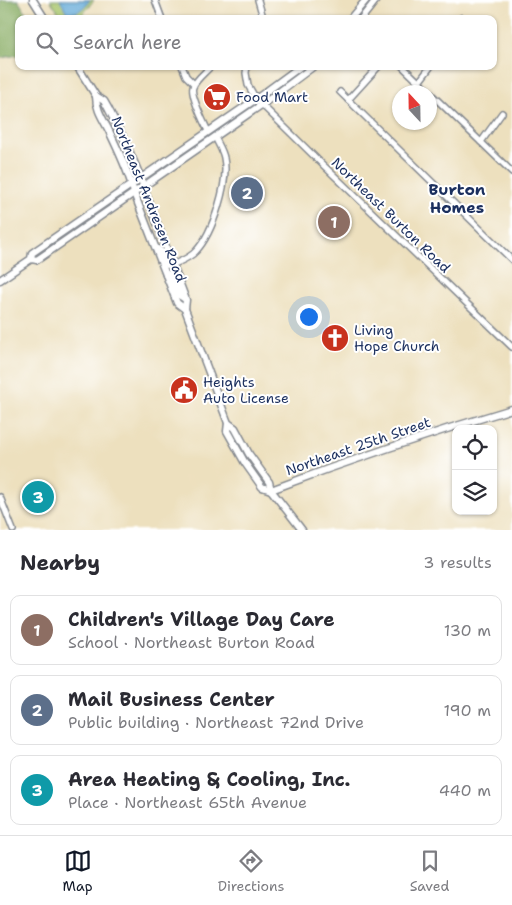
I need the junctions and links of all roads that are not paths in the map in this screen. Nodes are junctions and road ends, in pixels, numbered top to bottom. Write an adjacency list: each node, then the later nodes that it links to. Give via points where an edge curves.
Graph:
1 (33, 0): 7 (main road)
2 (155, 0): 8 (street)
3 (258, 0): 9 (street)
4 (366, 0): 10 (main road)
5 (371, 0): 11 (main road)
6 (376, 0): 12 (main road)
7 (43, 15)
8 (161, 15)
9 (262, 15)
10 (353, 15)
11 (359, 15)
12 (364, 15)
13 (80, 70): 26 (main road, Northeast Andresen Road)
14 (184, 70): 23 (street)
15 (208, 70): 23 (street)
16 (246, 70): 27 (street, via 248,85)
17 (295, 70): 27 (main road)
18 (309, 70): 30 (main road)
19 (375, 70): 28 (street)
20 (406, 70): 22 (street)
21 (428, 70): 22 (street)
22 (419, 82): 24 (street)
23 (194, 84): 32 (street, via 192,92)
24 (422, 85)
25 (340, 92): 28 (street)
26 (96, 96): 36 (main road, Northeast Andresen Road, via 104,101 112,115); 37 (main road, Northeast Andresen Road, via 96,106)
27 (256, 98): 30 (street, Northeast Burton Road); 32 (main road)
28 (348, 100): 42 (street)
29 (437, 101): 34 (street)
30 (262, 104): 33 (main road); 48 (street, Northeast Burton Road)
31 (502, 113): 34 (street)
32 (208, 131): 36 (main road)
33 (215, 137): 38 (main road); 43 (street, via 225,163 218,208 197,250)
34 (481, 142): 35 (street)
35 (512, 172)
36 (141, 178): 37 (main road); 38 (main road, Northeast Andresen Road)
37 (132, 184): 39 (main road, Northeast Andresen Road); 41 (main road, via 32,252)
38 (143, 186): 39 (main road); 43 (main road, Northeast Andresen Road)
39 (134, 193): 40 (main road, Northeast Andresen Road); 41 (main road, via 38,260)
40 (156, 248): 43 (main road, via 163,253 168,265); 44 (main road, Northeast Andresen Road)
41 (31, 259): 45 (main road)
42 (512, 260)
43 (172, 264): 46 (main road, Northeast Andresen Road)
44 (166, 274): 46 (main road, via 171,275 179,295); 47 (main road, Northeast Andresen Road, via 177,303)
45 (0, 280)
46 (186, 300): 47 (main road, Northeast Andresen Road)
47 (184, 309): 50 (main road, Northeast Andresen Road, via 228,423 227,431 262,487)
48 (512, 347)
49 (512, 409): 50 (main road, Northeast 25th Street, via 435,432)
50 (270, 490): 53 (main road, Northeast Andresen Road)
51 (0, 497): 52 (street)
52 (14, 530)
53 (302, 530)

